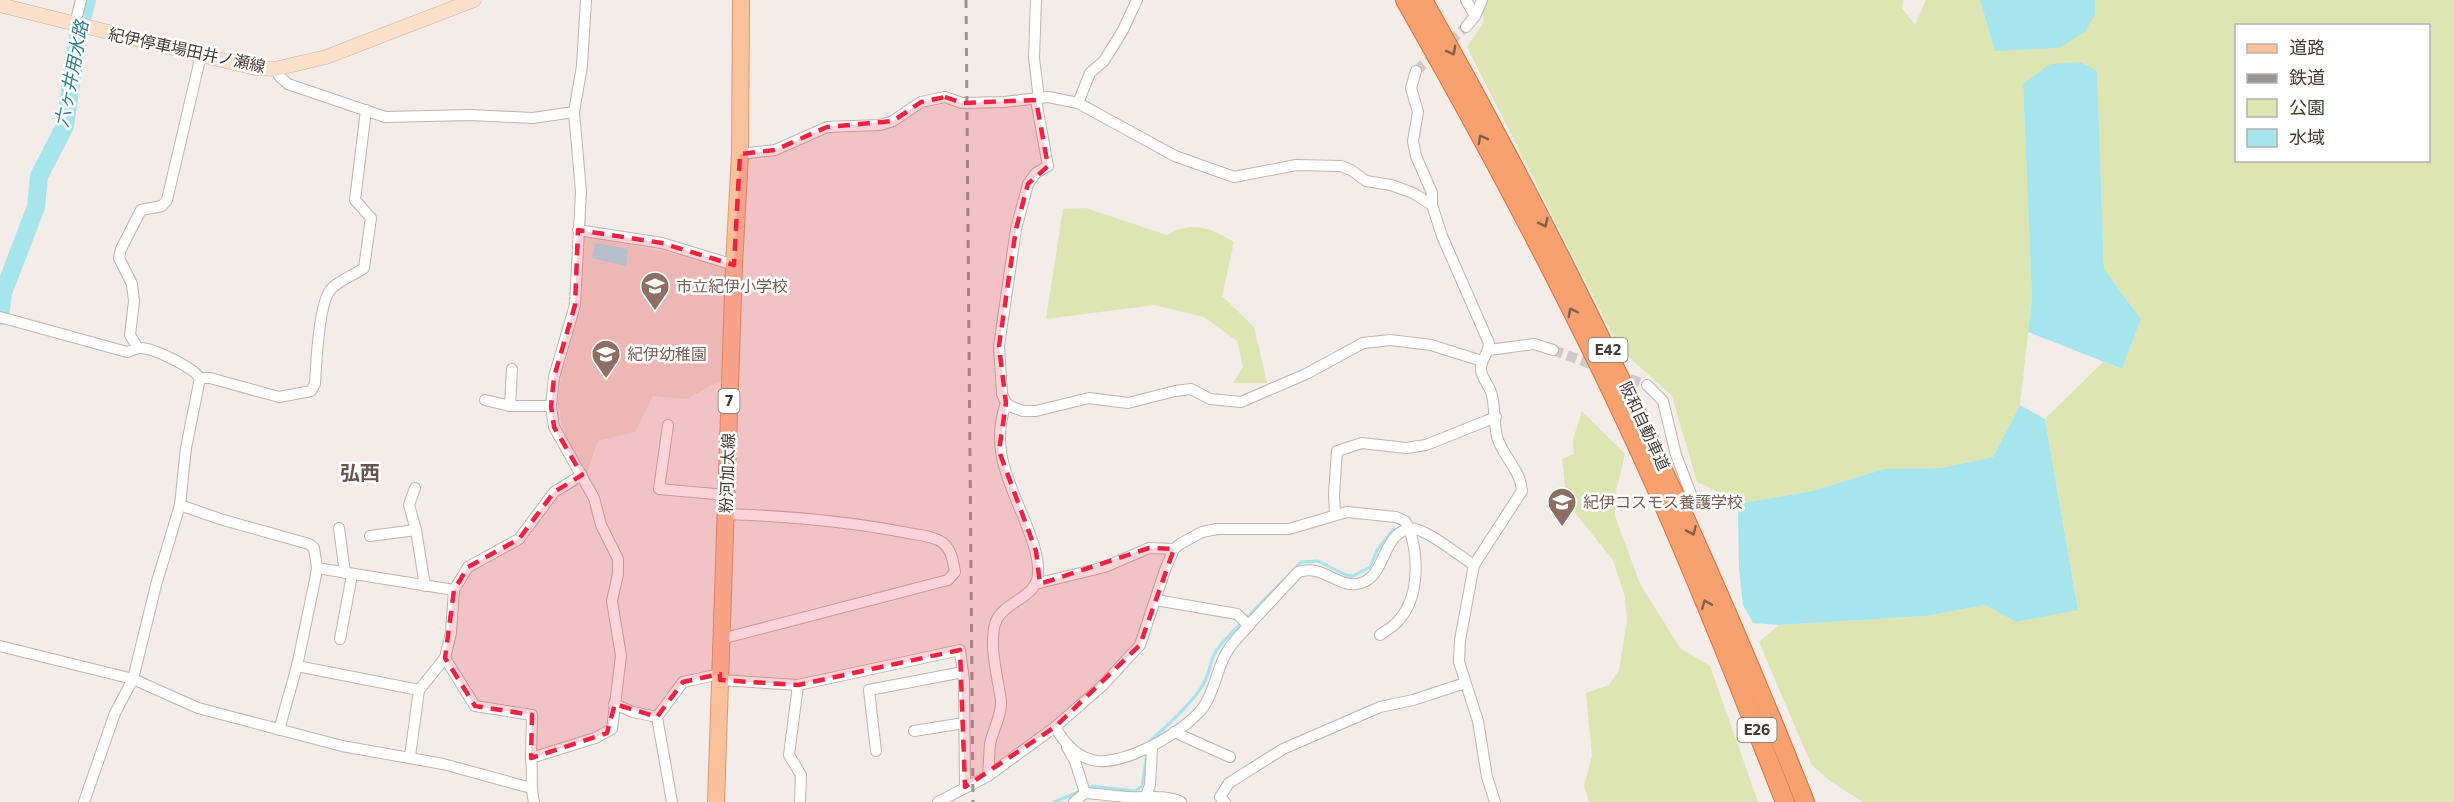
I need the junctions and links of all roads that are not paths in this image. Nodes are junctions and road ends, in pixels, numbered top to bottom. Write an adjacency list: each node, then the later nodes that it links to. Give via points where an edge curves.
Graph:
1 (81, 0): 13 (street)
2 (474, 0): 16 (main road, 紀伊停車場田井ノ瀬線, via 326,57)
3 (586, 0): 21 (street, via 582,66)
4 (741, 0): 22 (main road, 粉河加太線 / 7)
5 (1036, 0): 18 (street)
6 (1137, 0): 19 (street, via 1104,61 1090,74)
7 (1405, 0): 65 (highway, 阪和自動車道 / E42, one-way to 7, via 1657,490 1578,324 1526,220)
8 (1424, 0): 74 (highway, 阪和自動車道 / E42, one-way to 74, via 1512,161 1629,392)
9 (1466, 0): 12 (street)
10 (1482, 0): 12 (street)
11 (0, 5): 13 (main road, 紀伊停車場田井ノ瀬線)
12 (1475, 16): 14 (street)
13 (79, 25): 15 (main road, 紀伊停車場田井ノ瀬線)
14 (1466, 27)
15 (201, 55): 16 (main road, 紀伊停車場田井ノ瀬線); 27 (street, via 167,200 162,206 141,210 119,258 132,284 130,335)
16 (275, 69): 20 (street, via 288,84)
17 (1416, 71): 23 (street, via 1411,88 1418,112 1413,141 1432,193)
18 (1037, 99): 19 (street, via 1048,97); 22 (street, via 962,103 945,97 921,102 880,125 827,127 775,150); 35 (street, via 1048,166 1028,184 1016,229 999,346)
19 (1078, 103): 23 (street, via 1175,156 1234,177 1296,165 1341,166 1366,181 1391,185)
20 (366, 110): 21 (street, via 385,117 533,118); 32 (street, via 355,200 371,218 364,268 331,288 328,294 311,391 279,397)
21 (574, 112): 24 (street, via 581,192)
22 (740, 154): 25 (main road, 粉河加太線 / 7)
23 (1432, 205): 28 (street)
24 (578, 230): 25 (street, via 662,243); 37 (street, via 575,305 554,377)
25 (734, 264): 42 (main road, 粉河加太線 / 7)
26 (3, 318): 27 (street, via 127,352)
27 (138, 348): 32 (street, via 195,370)
28 (1489, 350): 29 (street, via 1534,344); 30 (street)
29 (1553, 350)
30 (1482, 361): 35 (street, via 1431,345 1390,340 1363,343 1306,374 1241,402 1210,399 1191,390 1128,403 1089,398 1036,411 1023,411); 38 (street, via 1481,372 1492,392)
31 (512, 369): 36 (street)
32 (200, 378): 44 (street)
33 (1647, 385): 43 (street, via 1663,401 1676,455)
34 (485, 400): 36 (street)
35 (1006, 403): 55 (street, via 1000,420 999,451 1036,551 1039,575)
36 (510, 406): 37 (street)
37 (551, 406): 40 (street, via 557,433)
38 (1496, 417): 46 (street, via 1426,445 1407,448 1362,443 1337,452); 52 (street, via 1497,435 1505,457 1522,480 1522,491)
39 (668, 425): 42 (street, via 660,489)
40 (582, 475): 57 (street, via 554,492 519,539 468,567); 73 (street, via 618,559 612,601 621,656)
41 (415, 488): 49 (street, via 409,505)
42 (726, 495): 45 (main road, 粉河加太線 / 7)
43 (1692, 497)
44 (180, 505): 53 (street, via 309,544 314,549); 69 (street)
45 (725, 514): 62 (main road, 粉河加太線 / 7); 62 (street, via 783,516 930,537 944,543 955,572 948,580)
46 (1335, 515): 48 (street, via 1347,512 1396,517); 51 (street, via 1288,529 1202,532)
47 (339, 528): 54 (street)
48 (1409, 528): 52 (street, via 1429,533); 59 (street, via 1395,536 1377,571 1363,583 1348,584 1316,569 1298,572); 60 (street, via 1416,548 1415,580 1409,603 1397,622)
49 (416, 530): 50 (street); 56 (street)
50 (370, 536)
51 (1174, 549): 55 (street, via 1149,549 1105,567); 58 (street)
52 (1474, 565): 70 (street, via 1460,640 1459,662)
53 (317, 568): 54 (street); 66 (street)
54 (349, 574): 56 (street); 61 (street)
55 (1035, 584): 87 (street, via 1001,612 996,621 995,669 1001,702 990,743)
56 (424, 586): 57 (street)
57 (454, 591): 64 (street)
58 (1156, 600): 59 (street, via 1237,615); 77 (street, via 1140,645 1102,686)
59 (1249, 626): 80 (street, via 1228,649 1204,707)
60 (1380, 635)
61 (340, 639)
62 (721, 639): 68 (main road, 粉河加太線 / 7)
63 (0, 646): 69 (street)
64 (445, 658): 72 (street); 86 (street, via 475,706 532,715)
65 (1728, 658): 102 (highway); 103 (highway, 阪和自動車道 / E26)
66 (297, 666): 72 (street); 78 (street)
67 (963, 672): 71 (street, via 960,650); 76 (street); 83 (street, via 870,690)
68 (720, 677): 71 (street); 75 (street, via 683,682); 96 (main road, 粉河加太線 / 7)
69 (133, 679): 78 (street, via 198,708); 93 (street, via 116,713)
70 (1465, 683): 92 (street, via 1380,707 1283,749 1228,783); 101 (street, via 1478,721 1486,777)
71 (798, 685): 97 (street, via 789,755 801,775)
72 (418, 690): 84 (street)
73 (614, 704): 75 (street); 86 (street, via 612,729 607,733)
74 (1770, 712): 104 (highway, 阪和自動車道 / E26); 105 (highway)
75 (657, 717): 95 (street)
76 (964, 723): 79 (street); 89 (street)
77 (1054, 727): 81 (street); 87 (street)
78 (279, 730): 84 (street, via 342,746)
79 (914, 732)
80 (1174, 732): 82 (street); 85 (street)
81 (1067, 746): 82 (street, via 1093,760 1127,758); 90 (street)
82 (1152, 747): 91 (street)
83 (876, 751)
84 (410, 756): 88 (street)
85 (1230, 756)
86 (531, 758): 88 (street)
87 (988, 776): 89 (street)
88 (531, 788): 94 (street)
89 (965, 788): 98 (street)
90 (1085, 793): 91 (street); 99 (street)
91 (1146, 796): 100 (street)
92 (1220, 800)
93 (84, 802)
94 (534, 802)
95 (672, 802)
96 (716, 802)
97 (800, 802)
98 (938, 802)
99 (1074, 802)
100 (1181, 802)
101 (1495, 802)
102 (1775, 802)
103 (1785, 802)
104 (1805, 802)
105 (1812, 802)

